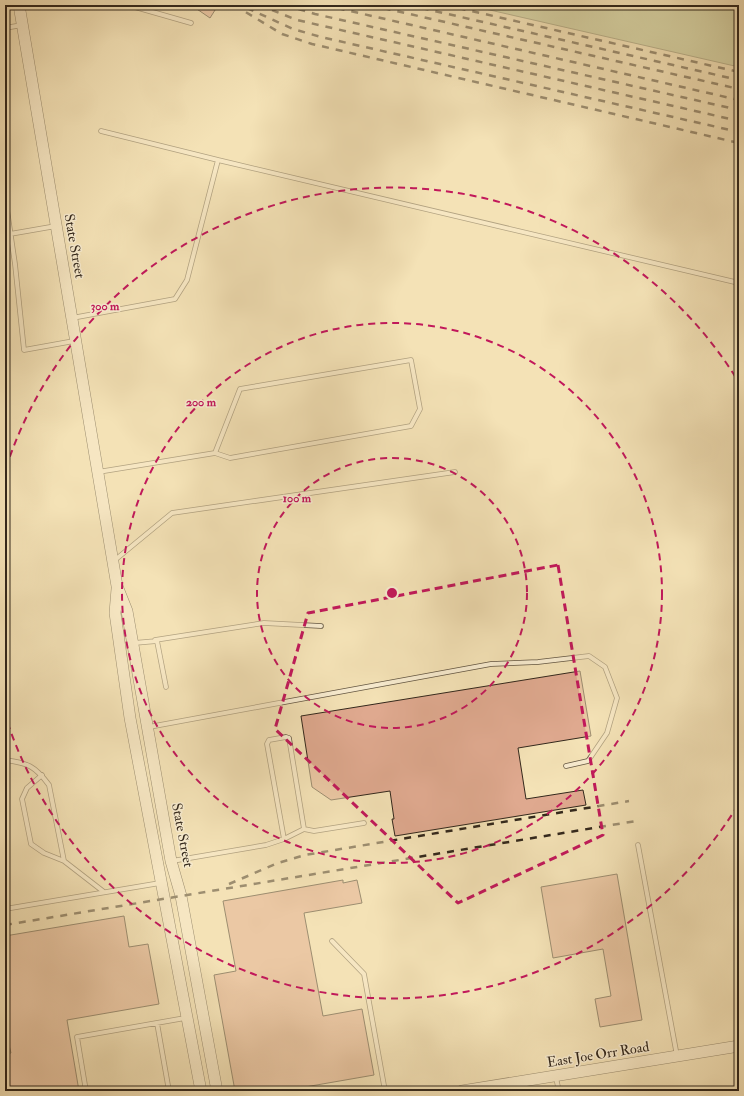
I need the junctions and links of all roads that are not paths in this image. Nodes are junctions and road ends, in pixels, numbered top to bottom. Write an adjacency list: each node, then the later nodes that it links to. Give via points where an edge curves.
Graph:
1 (39, 5): 3 (lane)
2 (128, 5): 4 (lane)
3 (19, 6): 5 (street, State Street)
4 (191, 23)
5 (22, 25): 6 (lane); 10 (street, State Street)
6 (5, 28)
7 (102, 131): 8 (lane)
8 (218, 160): 12 (lane); 13 (lane, via 187,280 175,299)
9 (5, 196): 11 (lane)
10 (56, 226): 11 (lane); 13 (street, State Street)
11 (10, 234): 14 (lane, via 24,350)
12 (739, 283)
13 (72, 318): 14 (street, State Street)
14 (76, 341): 16 (street, State Street)
15 (216, 453): 15 (lane, via 230,458 410,426 420,409 411,360 240,389); 16 (lane)
16 (98, 472): 18 (street, State Street)
17 (455, 472): 18 (lane, via 172,513)
18 (113, 562): 19 (street, State Street)
19 (117, 586): 22 (street, State Street, via 127,611); 34 (street, State Street, via 115,613 130,718)
20 (321, 626): 21 (lane, via 264,623)
21 (155, 640): 22 (lane); 23 (lane, via 159,644)
22 (133, 643): 24 (street, State Street)
23 (166, 687)
24 (148, 727): 26 (lane, via 491,664 589,656 606,667 617,698 607,732 588,761); 33 (street, State Street)
25 (5, 760): 27 (lane, via 26,763)
26 (566, 766)
27 (42, 775): 32 (lane, via 49,785); 32 (lane, via 27,788 22,799 31,844 44,853)
28 (364, 823): 29 (lane, via 314,832)
29 (304, 829): 30 (lane); 30 (lane, via 289,738 269,740 267,744)
30 (284, 839): 33 (lane, via 266,845)
31 (638, 845): 41 (lane)
32 (64, 861): 35 (lane)
33 (171, 861): 46 (street, State Street, via 181,896)
34 (162, 883): 35 (lane); 38 (street, State Street)
35 (104, 892): 36 (lane)
36 (5, 909)
37 (332, 942): 47 (lane, via 364,974)
38 (188, 1018): 39 (lane); 45 (street, State Street)
39 (157, 1023): 43 (lane, via 77,1037); 44 (lane)
40 (739, 1046): 41 (street, East Joe Orr Road)
41 (677, 1056): 42 (street, East Joe Orr Road)
42 (556, 1076): 48 (street, East Joe Orr Road); 49 (lane)
43 (86, 1091)
44 (169, 1091)
45 (201, 1091)
46 (217, 1091)
47 (385, 1091)
48 (462, 1091)
49 (559, 1091)

